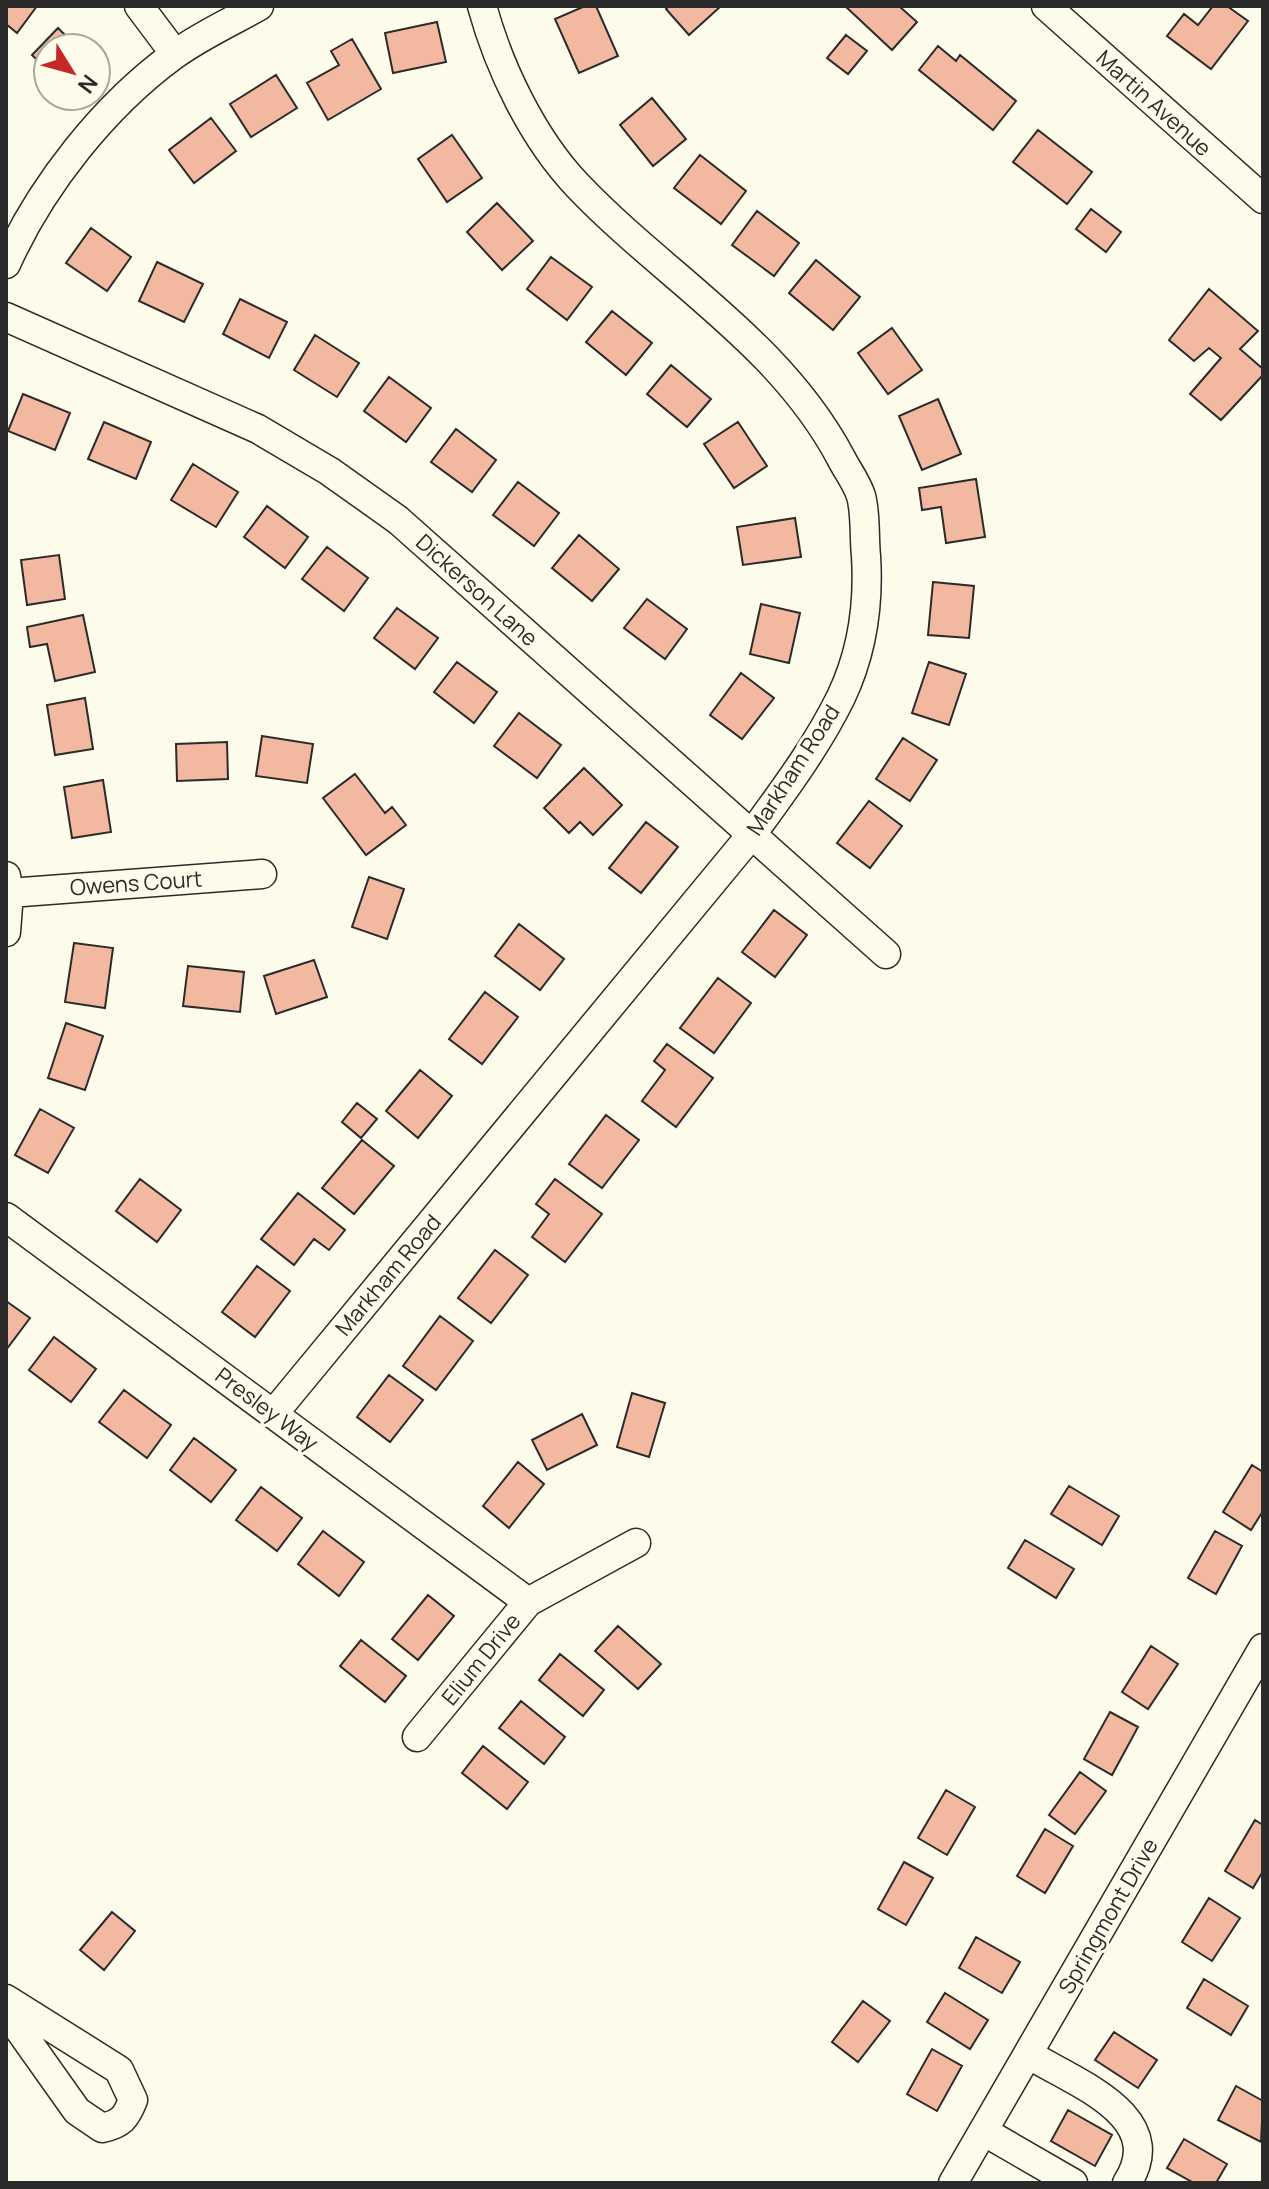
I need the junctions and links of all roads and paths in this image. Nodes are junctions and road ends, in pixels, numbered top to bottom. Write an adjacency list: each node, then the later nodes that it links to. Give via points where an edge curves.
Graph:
1 (139, 6): 5 (street)
2 (259, 6): 5 (street)
3 (482, 6): 9 (street, Markham Road, via 493,47 526,113 576,184 785,375 823,424 861,497 865,627 842,695 814,747)
4 (1046, 6): 6 (street, Martin Avenue)
5 (175, 54): 7 (street, via 126,94 83,146 42,198)
6 (1263, 199)
7 (6, 264)
8 (6, 317): 9 (street, Dickerson Lane, via 258,429 329,471 398,520)
9 (752, 834): 13 (street, Dickerson Lane); 15 (street, Markham Road)
10 (262, 874): 11 (street, Owens Court)
11 (8, 884): 12 (street)
12 (6, 932)
13 (886, 954)
14 (6, 1217): 15 (street, Presley Way)
15 (274, 1413): 17 (street, Presley Way)
16 (636, 1543): 17 (street, Elium Drive)
17 (528, 1602): 19 (street, Elium Drive)
18 (1263, 1648): 22 (street, Springmont Drive)
19 (417, 1737)
20 (6, 1999): 21 (street, via 119,2070 133,2100 127,2117 102,2128 77,2111)
21 (6, 2011)
22 (1028, 2054): 23 (street, Springmont Drive); 26 (street, via 1122,2112 1136,2130 1141,2149)
23 (983, 2131): 24 (street, Springmont Drive); 25 (street)
24 (953, 2183)
25 (1073, 2183)
26 (1127, 2183)

